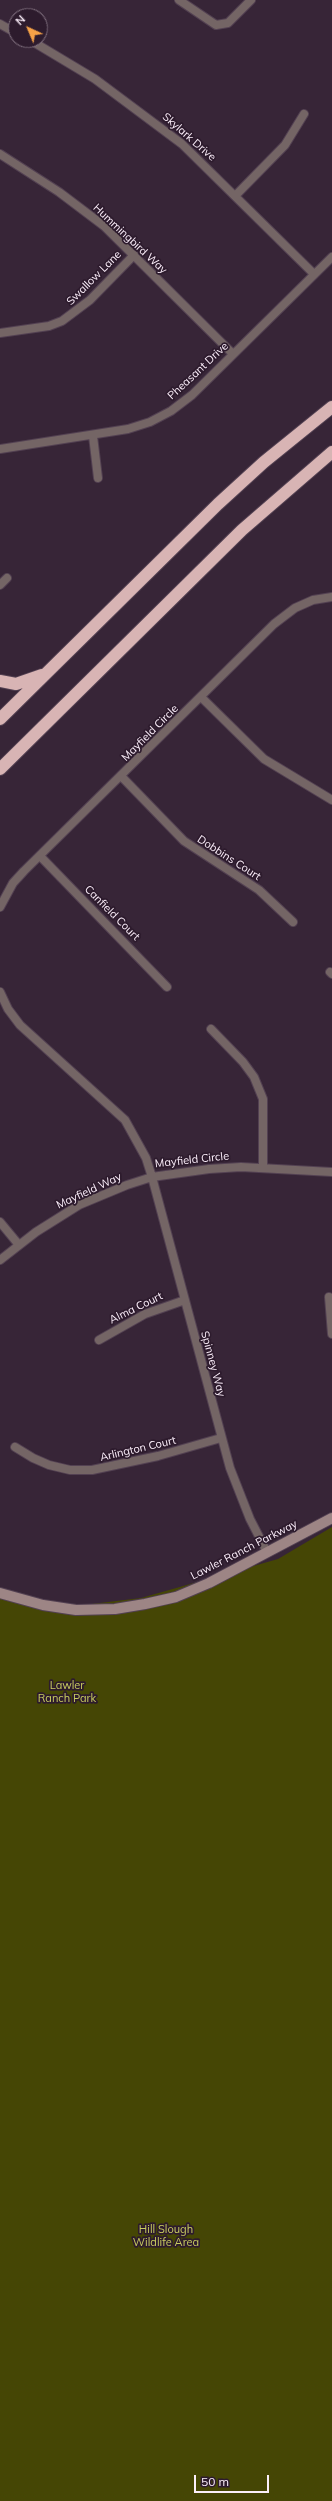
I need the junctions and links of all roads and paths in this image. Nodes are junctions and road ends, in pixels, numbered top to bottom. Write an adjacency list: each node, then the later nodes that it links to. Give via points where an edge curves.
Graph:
1 (179, 0): 2 (street, via 216,25 228,23)
2 (251, 0)
3 (44, 48): 6 (street, Skylark Drive, via 96,79 156,123)
4 (304, 114): 6 (street, via 285,145)
5 (0, 154): 7 (street, Hummingbird Way, via 65,196 104,226)
6 (236, 195): 9 (street, Skylark Drive)
7 (134, 255): 10 (street, Swallow Lane, via 90,300 62,321 49,326); 11 (street, Hummingbird Way)
8 (332, 257): 9 (street, Pheasant Drive)
9 (314, 274): 11 (street, Pheasant Drive)
10 (0, 333)
11 (233, 354): 13 (street, Pheasant Drive, via 192,395 171,411 150,422)
12 (332, 407): 20 (highway, via 264,462 218,504)
13 (93, 436): 14 (street, Pheasant Drive); 16 (street)
14 (0, 449)
15 (332, 452): 24 (highway, via 242,530)
16 (98, 478)
17 (7, 578): 18 (street)
18 (0, 585)
19 (332, 597): 22 (street, Mayfield Circle, via 313,600 284,616)
20 (46, 674): 21 (highway, via 16,684); 23 (highway)
21 (0, 681)
22 (201, 697): 25 (street, Mayfield Circle); 26 (street, via 264,759)
23 (0, 719)
24 (0, 769)
25 (121, 776): 27 (street, Mayfield Circle); 29 (street, Dobbins Court, via 184,841 259,890)
26 (332, 800)
27 (40, 856): 28 (street, Mayfield Circle, via 13,883); 30 (street, Canfield Court)
28 (0, 907)
29 (293, 922)
30 (167, 986)
31 (0, 992): 35 (street, Mayfield Circle, via 8,1009 20,1024 124,1120 146,1158)
32 (211, 1029): 33 (street, via 243,1062 254,1077 263,1099)
33 (263, 1167): 34 (street, Mayfield Circle); 35 (street, Mayfield Circle, via 209,1169)
34 (332, 1172)
35 (152, 1177): 37 (street, Mayfield Way, via 79,1205); 40 (street, Spinney Way)
36 (0, 1222): 37 (street)
37 (19, 1244): 38 (street, Mayfield Way)
38 (0, 1260)
39 (329, 1297): 41 (street)
40 (184, 1300): 42 (street, Alma Court, via 144,1314); 43 (street, Spinney Way)
41 (332, 1334)
42 (99, 1340)
43 (221, 1438): 44 (street, Arlington Court, via 158,1456 92,1470 70,1470 49,1465); 46 (street, Spinney Way, via 240,1496)
44 (15, 1447)
45 (332, 1518): 46 (street, Lawler Ranch Parkway)
46 (267, 1552): 47 (street, Lawler Ranch Parkway, via 209,1583 176,1597 114,1609 76,1610 43,1605)
47 (0, 1593)

